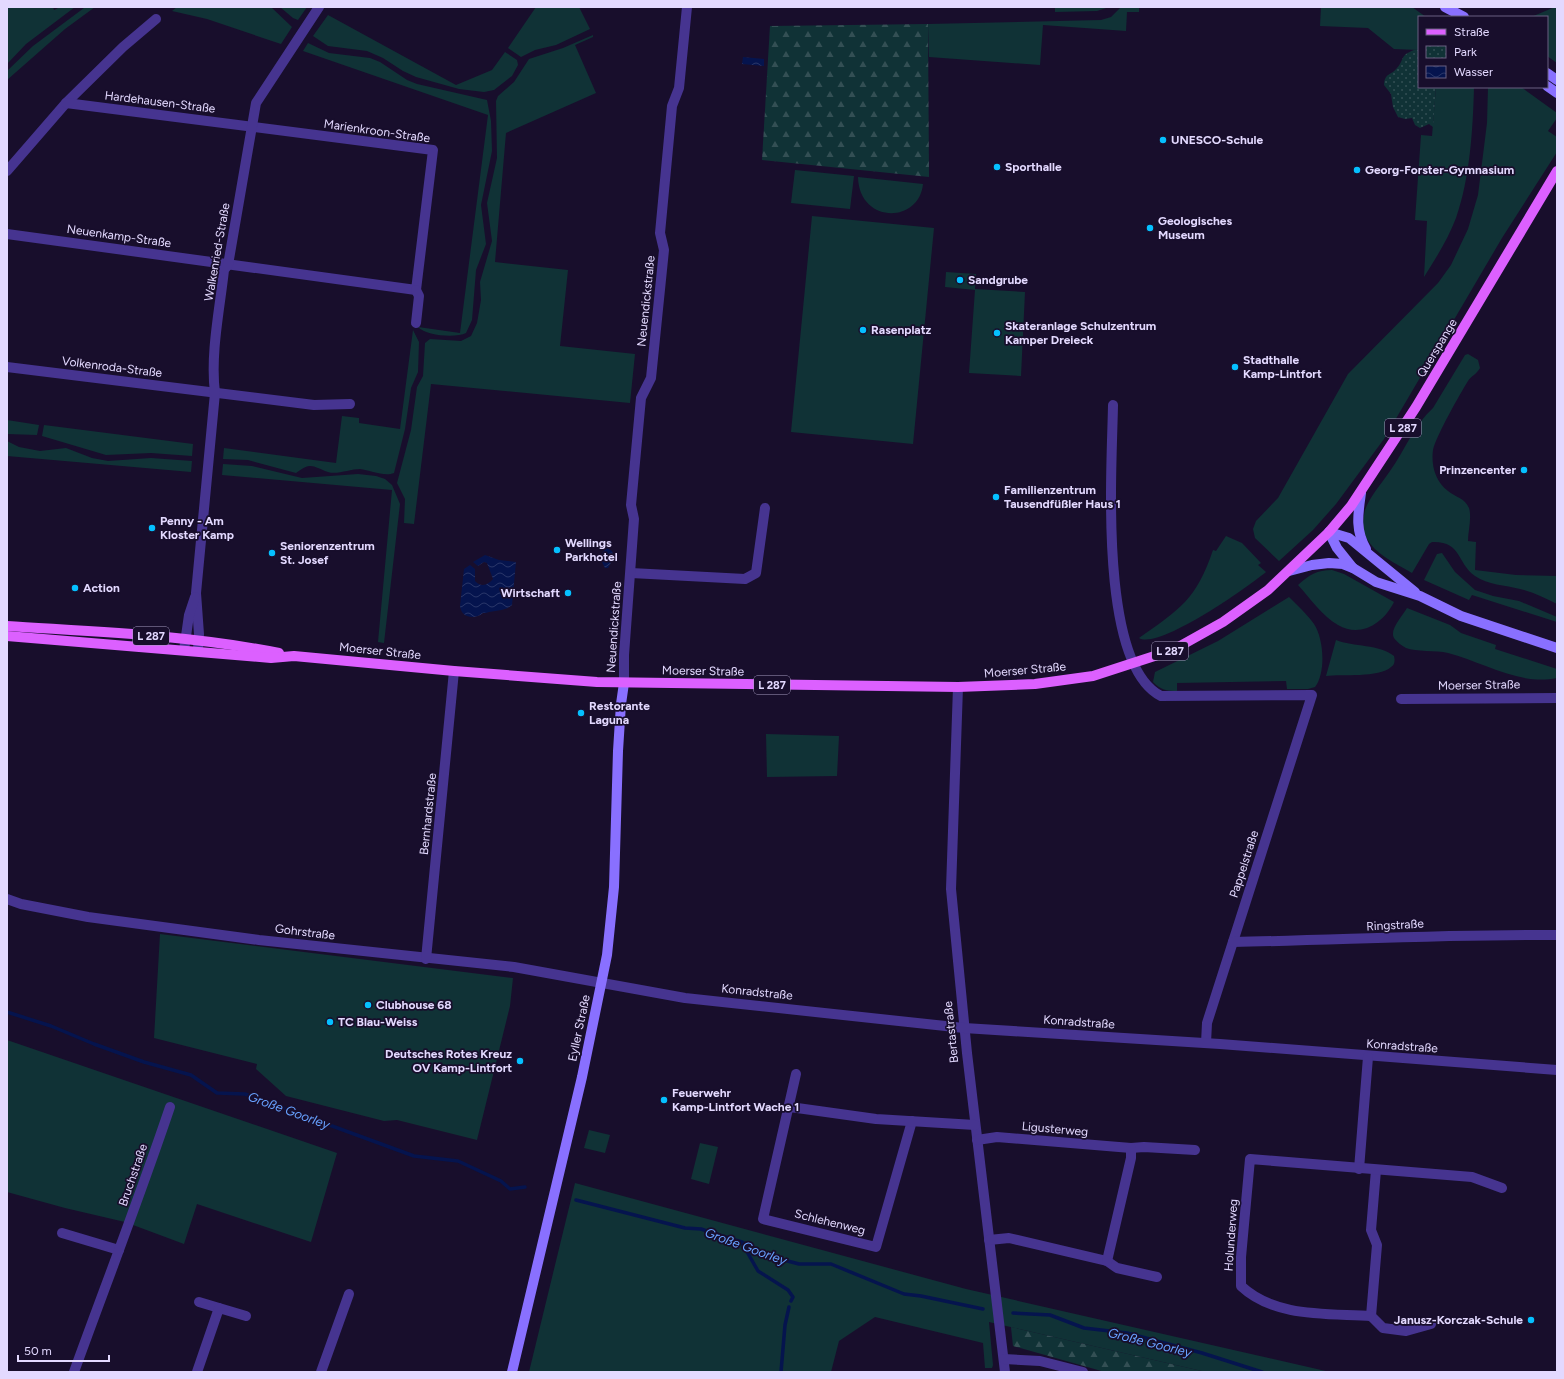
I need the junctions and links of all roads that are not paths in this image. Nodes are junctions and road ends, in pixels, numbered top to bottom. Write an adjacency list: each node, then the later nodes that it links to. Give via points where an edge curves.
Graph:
1 (319, 7): 12 (street, Walkenried-Straße, via 256,102)
2 (687, 7): 29 (street, Neuendickstraße, via 679,88 672,106 660,233 664,250 652,370 641,398 638,426 631,505 634,519)
3 (1445, 7): 4 (main road); 5 (main road)
4 (1453, 16)
5 (1462, 16)
6 (156, 19): 11 (street, Hardehausen-Straße, via 123,47)
7 (1548, 74): 8 (main road)
8 (1557, 80)
9 (1548, 87): 10 (main road)
10 (1557, 93)
11 (66, 103): 12 (street, Hardehausen-Straße); 13 (street, Hardehausen-Straße)
12 (250, 127): 16 (street, Walkenried-Straße); 17 (street, Marienkroon-Straße, via 434,150)
13 (7, 170)
14 (1557, 171): 23 (main road, Querspange / L 287, via 1416,407)
15 (7, 234): 16 (street, Neuenkamp-Straße)
16 (228, 265): 17 (street); 20 (street, Walkenried-Straße, via 224,270 217,330 213,378)
17 (416, 290): 18 (street, Marienkroon-Straße, via 419,296)
18 (416, 323)
19 (7, 367): 20 (street, Volkenroda-Straße)
20 (215, 393): 21 (street, Volkenroda-Straße, via 314,405); 30 (street, Walkenried-Straße)
21 (350, 404)
22 (1113, 405): 40 (street, via 1111,550 1125,641)
23 (1361, 493): 25 (main road, Querspange / L 287); 26 (main road, Moerser Straße, via 1358,530 1360,539)
24 (765, 508): 29 (street, Neuendickstraße, via 756,573 745,579)
25 (1329, 532): 26 (main road, Moerser Straße, via 1349,538); 27 (main road, Moerser Straße, via 1337,548); 28 (main road, Moerser Straße / L 287)
26 (1371, 555): 31 (main road, Moerser Straße)
27 (1353, 568): 28 (main road, Moerser Straße, via 1329,563); 31 (main road, Moerser Straße, via 1376,582)
28 (1289, 571): 40 (main road, Moerser Straße / L 287, via 1241,611 1204,634 1173,650)
29 (631, 573): 42 (street, Neuendickstraße)
30 (196, 593): 34 (street, Walkenried-Straße); 35 (street, Walkenried-Straße)
31 (1420, 596): 36 (main road, Moerser Straße, via 1461,616)
32 (7, 626): 34 (main road, Moerser Straße / L 287)
33 (7, 636): 37 (main road, Moerser Straße / L 287)
34 (185, 639): 35 (main road, Moerser Straße / L 287); 37 (street, Walkenried-Straße)
35 (199, 640): 38 (street, Walkenried-Straße); 39 (main road, Moerser Straße / L 287)
36 (1557, 648)
37 (184, 650): 38 (main road, Moerser Straße / L 287)
38 (198, 651): 39 (main road, Moerser Straße / L 287, via 271,658)
39 (294, 656): 41 (main road, Moerser Straße / L 287)
40 (1133, 664): 43 (main road, Moerser Straße / L 287, via 1093,676 1035,684); 48 (street, Pappelstraße, via 1149,687 1161,696 1312,695)
41 (454, 672): 42 (main road, Moerser Straße / L 287); 49 (street, Bernhardstraße)
42 (624, 683): 43 (main road, Moerser Straße / L 287); 50 (main road, Eyller Straße, via 619,728 612,913)
43 (958, 687): 51 (street, Bertastraße, via 951,889)
44 (1557, 698): 45 (street, Moerser Straße)
45 (1401, 699)
46 (7, 899): 49 (street, Gohrstraße, via 88,917)
47 (1557, 935): 48 (street, Ringstraße, via 1461,934 1394,939)
48 (1233, 942): 52 (street, Pappelstraße, via 1207,1024)
49 (426, 959): 50 (street, Gohrstraße, via 514,967)
50 (601, 984): 51 (street, Konradstraße, via 685,998); 81 (main road, Eyller Straße)
51 (964, 1028): 52 (street, Konradstraße); 59 (street, Bertastraße)
52 (1206, 1042): 53 (street, Konradstraße)
53 (1368, 1056): 54 (street, Konradstraße); 63 (street)
54 (1557, 1070)
55 (796, 1074): 57 (street, Schlehenweg)
56 (170, 1107): 68 (street, Bruchstraße)
57 (790, 1107): 58 (street, via 876,1119); 58 (street, Schlehenweg, via 763,1219 876,1247)
58 (912, 1121): 59 (street)
59 (975, 1125): 60 (street, Bertastraße)
60 (977, 1140): 61 (street, Ligusterweg, via 997,1137); 67 (street, Bertastraße)
61 (1131, 1148): 62 (street, Ligusterweg); 69 (street, via 1132,1158)
62 (1196, 1150)
63 (1359, 1168): 64 (street, Holunderweg); 75 (street, Holunderweg, via 1250,1159 1241,1257 1241,1286 1250,1295 1288,1310)
64 (1376, 1170): 65 (street, Holunderweg, via 1472,1177); 75 (street, via 1371,1230 1377,1245)
65 (1502, 1188)
66 (62, 1233): 68 (street)
67 (989, 1240): 69 (street, via 1009,1238); 77 (street, Bertastraße)
68 (119, 1250): 78 (street, Bruchstraße)
69 (1108, 1262): 70 (street, via 1117,1268)
70 (1157, 1277)
71 (348, 1294): 80 (street)
72 (199, 1302): 73 (street)
73 (219, 1308): 74 (street); 79 (street)
74 (246, 1316)
75 (1371, 1316): 76 (street, via 1382,1328 1406,1331)
76 (1431, 1324)
77 (1004, 1359): 82 (street, Bertastraße); 83 (street, via 1040,1360)
78 (74, 1372)
79 (198, 1372)
80 (321, 1372)
81 (512, 1372)
82 (1005, 1372)
83 (1083, 1372)

